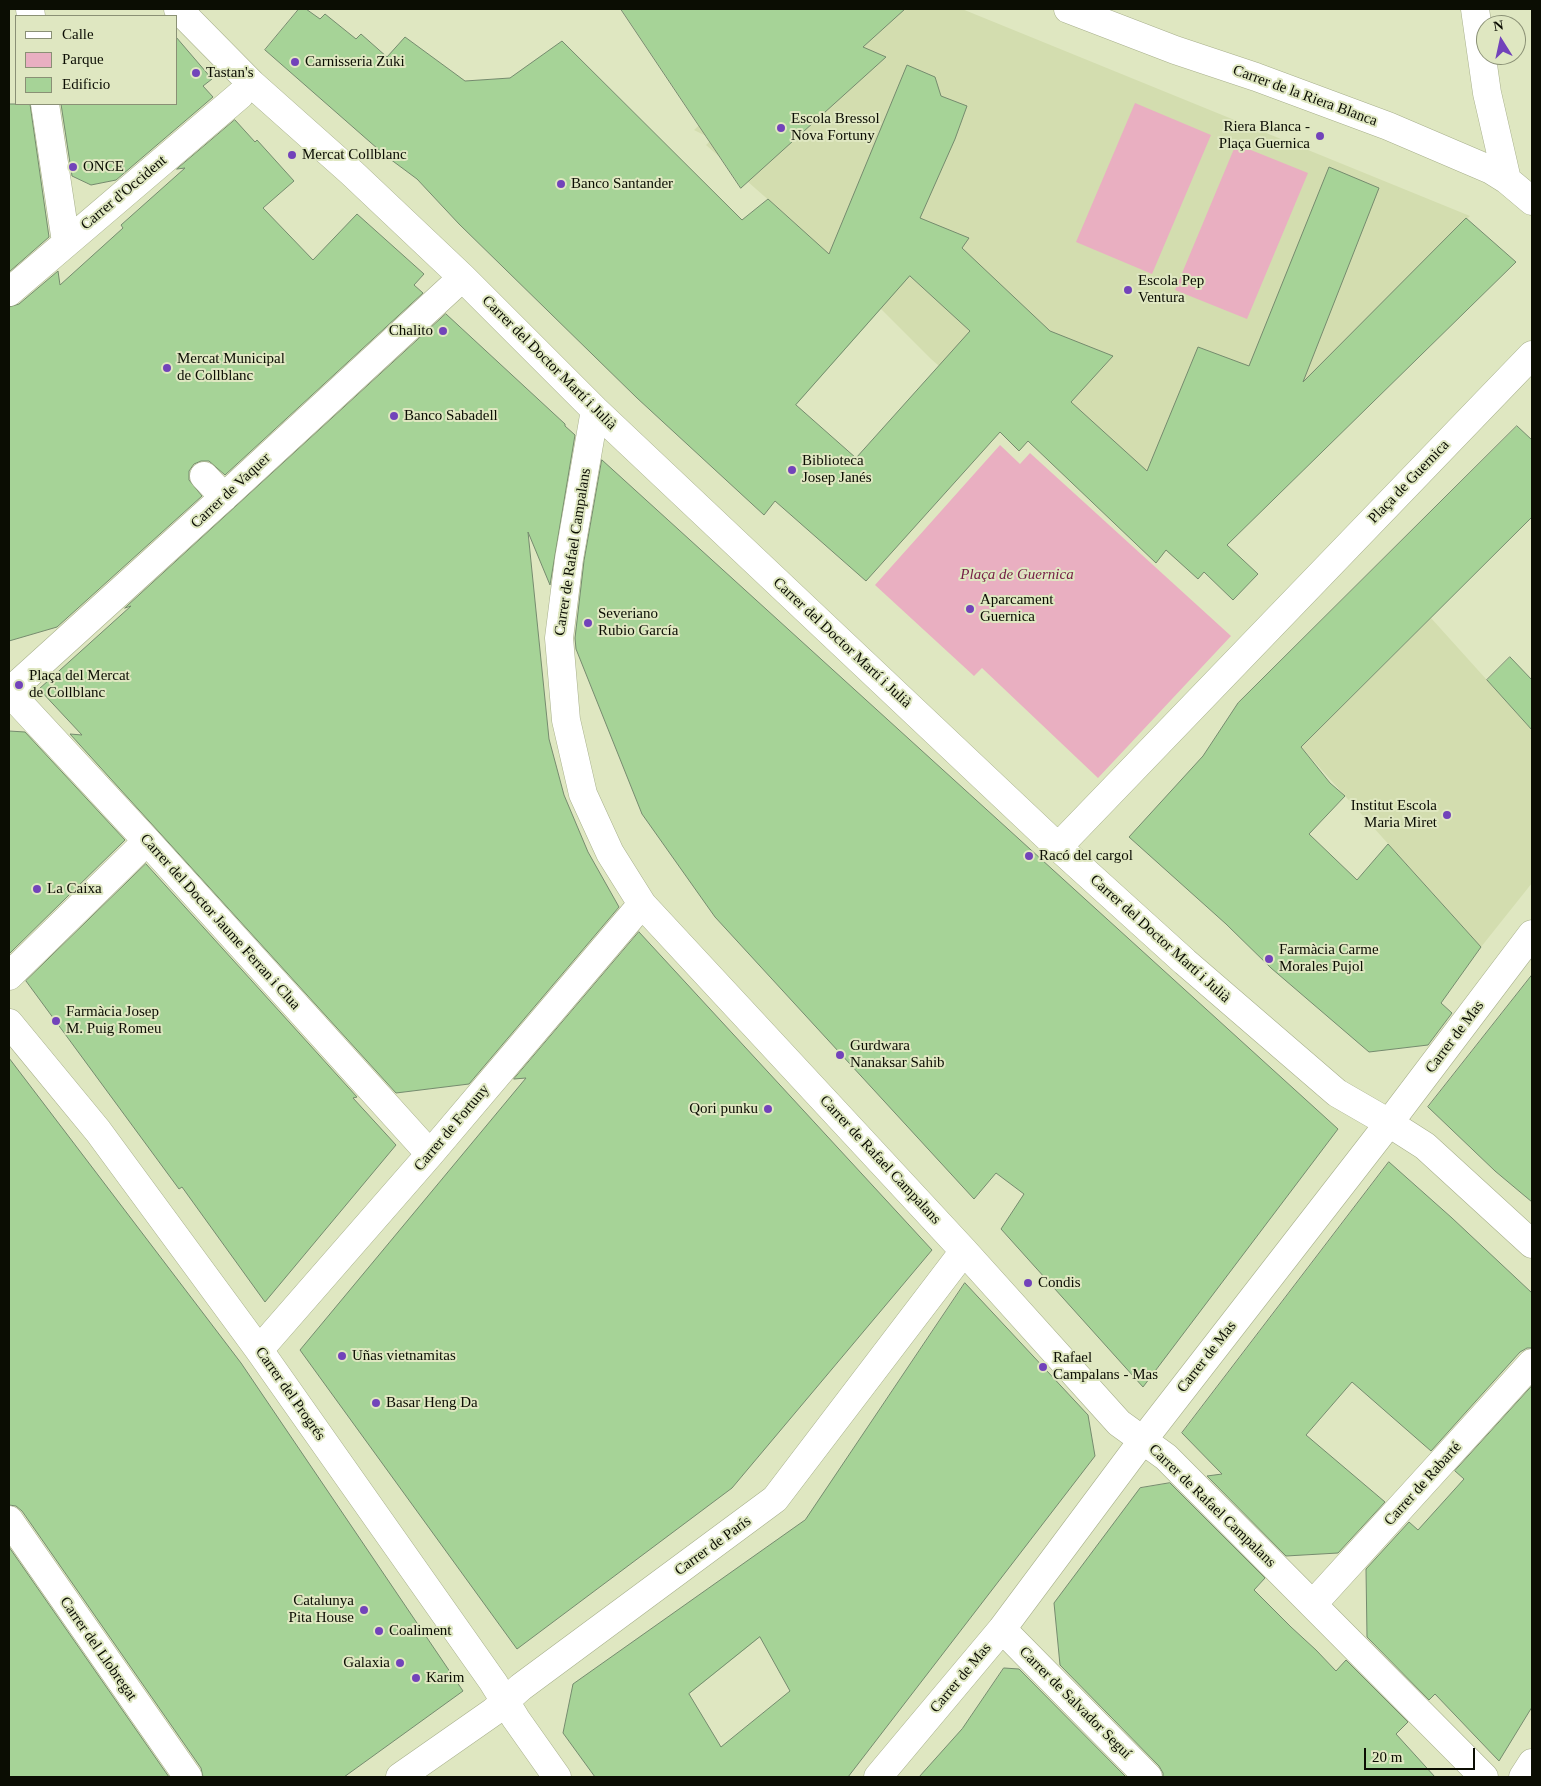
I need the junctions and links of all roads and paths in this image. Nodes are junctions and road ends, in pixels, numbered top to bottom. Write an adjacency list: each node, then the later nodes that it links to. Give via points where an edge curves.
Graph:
1 (178, 9): 12 (street, Carrer del Doctor Martí i Julià, via 252,84 462,277)
2 (1068, 9): 6 (street, Carrer de la Riera Blanca, via 1388,126 1491,170)
3 (1475, 9): 6 (street, via 1487,93)
4 (240, 95): 8 (street, Carrer d'Occident)
5 (45, 105): 8 (street)
6 (1506, 180): 7 (street, Carrer de la Riera Blanca)
7 (1532, 201)
8 (66, 242): 10 (street, Carrer d'Occident)
9 (452, 287): 14 (street, Carrer de Vaquer)
10 (9, 292)
11 (1532, 355): 17 (street, Plaça de Guernica)
12 (596, 410): 17 (street, Carrer del Doctor Martí i Julià); 18 (street, Carrer de Rafael Campalans, via 559,638 566,720 583,794 610,853)
13 (204, 476): 14 (street)
14 (224, 497): 15 (street, Carrer de Vaquer)
15 (9, 692): 16 (street, Carrer del Doctor Jaume Ferran i Clua)
16 (147, 841): 20 (street); 23 (street, Carrer del Doctor Jaume Ferran i Clua)
17 (1058, 847): 22 (street, Carrer del Doctor Martí i Julià, via 1337,1093)
18 (642, 904): 23 (street, Carrer de Fortuny); 25 (street, Carrer de Rafael Campalans)
19 (1532, 934): 22 (street, Carrer de Mas)
20 (9, 976)
21 (9, 1023): 26 (street, Carrer del Progrés, via 98,1131)
22 (1389, 1123): 24 (street, Carrer del Doctor Martí i Julià, via 1425,1146); 28 (street, Carrer de Mas)
23 (430, 1154): 26 (street, Carrer de Fortuny)
24 (1532, 1244)
25 (964, 1251): 28 (street, Carrer de Rafael Campalans, via 1119,1423); 32 (street, Carrer de París, via 775,1499)
26 (259, 1350): 32 (street, Carrer del Progrés)
27 (1532, 1363): 30 (street, Carrer de Rabarté)
28 (1143, 1440): 30 (street, Carrer de Rafael Campalans, via 1166,1457); 31 (street, Carrer de Mas)
29 (9, 1520): 34 (street, Carrer del Llobregat)
30 (1313, 1604): 39 (street, Carrer de Rafael Campalans)
31 (1002, 1629): 37 (street, Carrer de Mas); 38 (street, Carrer de Salvador Seguí)
32 (505, 1701): 35 (street, Carrer de París); 36 (street, Carrer del Progrés)
33 (1532, 1763): 40 (street)
34 (188, 1777)
35 (400, 1777)
36 (557, 1777)
37 (878, 1777)
38 (1148, 1777)
39 (1484, 1777)
40 (1523, 1777)

